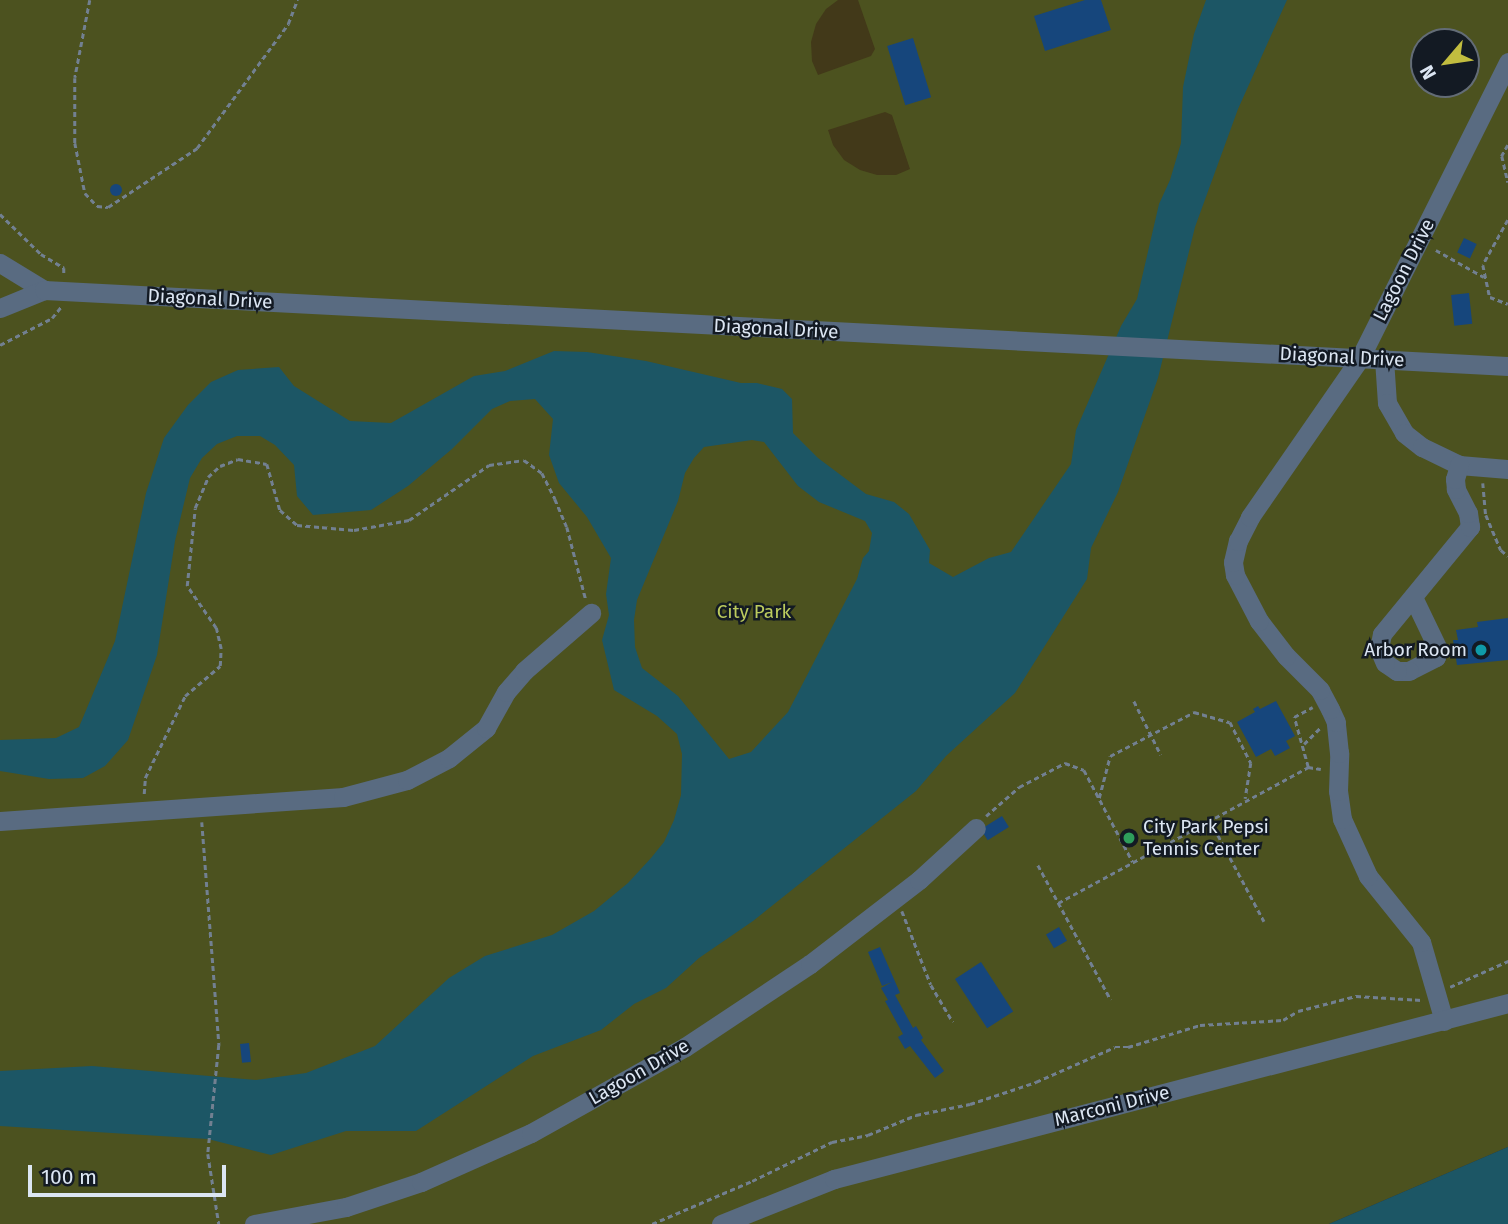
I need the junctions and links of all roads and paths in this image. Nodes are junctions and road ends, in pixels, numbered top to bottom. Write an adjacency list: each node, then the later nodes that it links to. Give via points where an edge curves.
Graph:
1 (90, 0): 2 (path, via 75,78 75,143 85,193 97,206 108,207 197,148 288,24)
2 (297, 0)
3 (1508, 62): 16 (street, Lagoon Drive)
4 (1508, 145): 5 (path, via 1502,156)
5 (1508, 182)
6 (0, 214): 12 (path, via 41,254 64,268)
7 (1508, 220): 10 (path, via 1483,265)
8 (1436, 250): 10 (path)
9 (0, 263): 11 (street, Diagonal Drive)
10 (1484, 277): 13 (path, via 1490,297)
11 (44, 290): 12 (street, Diagonal Drive); 14 (street, Diagonal Drive)
12 (65, 291): 15 (path, via 60,310 52,318); 16 (street, Diagonal Drive)
13 (1508, 304)
14 (0, 308)
15 (0, 345)
16 (1360, 358): 17 (street, Diagonal Drive); 44 (street, Lagoon Drive, via 1259,503 1238,541 1233,562 1248,603 1264,628 1320,690 1331,709 1336,722 1342,819 1368,876 1420,942)
17 (1384, 359): 18 (street, Diagonal Drive); 19 (street, via 1384,384 1404,433)
18 (1508, 366)
19 (1460, 465): 20 (street); 23 (street, via 1456,489 1470,527)
20 (1508, 470)
21 (1483, 498): 22 (path, via 1496,540)
22 (1508, 556)
23 (1413, 597)
24 (591, 613): 33 (street, via 524,671 486,728 449,758 407,780 343,797); 34 (path, via 555,499 542,472 524,460 489,465 409,520 355,530 297,525 280,510 267,464 238,459 220,466 208,477 195,508 187,586 216,628 222,649 220,666 185,696 145,778 144,797)
25 (1134, 701): 27 (path)
26 (1319, 703): 29 (path, via 1294,717)
27 (1151, 735): 28 (path); 31 (path, via 1110,756); 32 (path, via 1194,712 1230,722 1251,763)
28 (1161, 755)
29 (1308, 767): 30 (path); 32 (path)
30 (1326, 770)
31 (1099, 799): 37 (path, via 1084,770 1065,763 1019,787 994,806); 38 (path)
32 (1245, 801): 35 (path)
33 (201, 805): 34 (street); 49 (path, via 219,1045 209,1143)
34 (137, 810): 36 (street)
35 (1210, 820): 38 (path); 42 (path)
36 (0, 821)
37 (976, 828): 40 (street, Lagoon Drive)
38 (1133, 862): 41 (path)
39 (1038, 865): 41 (path)
40 (897, 898): 48 (path, via 931,985); 50 (street, Lagoon Drive, via 810,964 685,1047 531,1133 421,1182 346,1207)
41 (1058, 902): 45 (path)
42 (1264, 921)
43 (1508, 961): 44 (path)
44 (1437, 993): 47 (street, Lagoon Drive); 51 (path, via 1422,1000 1356,996 1298,1011 1283,1020 1200,1025 1115,1046 1061,1073 1010,1091 832,1142)
45 (1111, 1000)
46 (1508, 1003): 47 (street, Marconi Drive)
47 (1444, 1021): 52 (street, Marconi Drive, via 834,1179)
48 (953, 1022)
49 (219, 1224)
50 (254, 1224)
51 (652, 1224)
52 (722, 1224)

